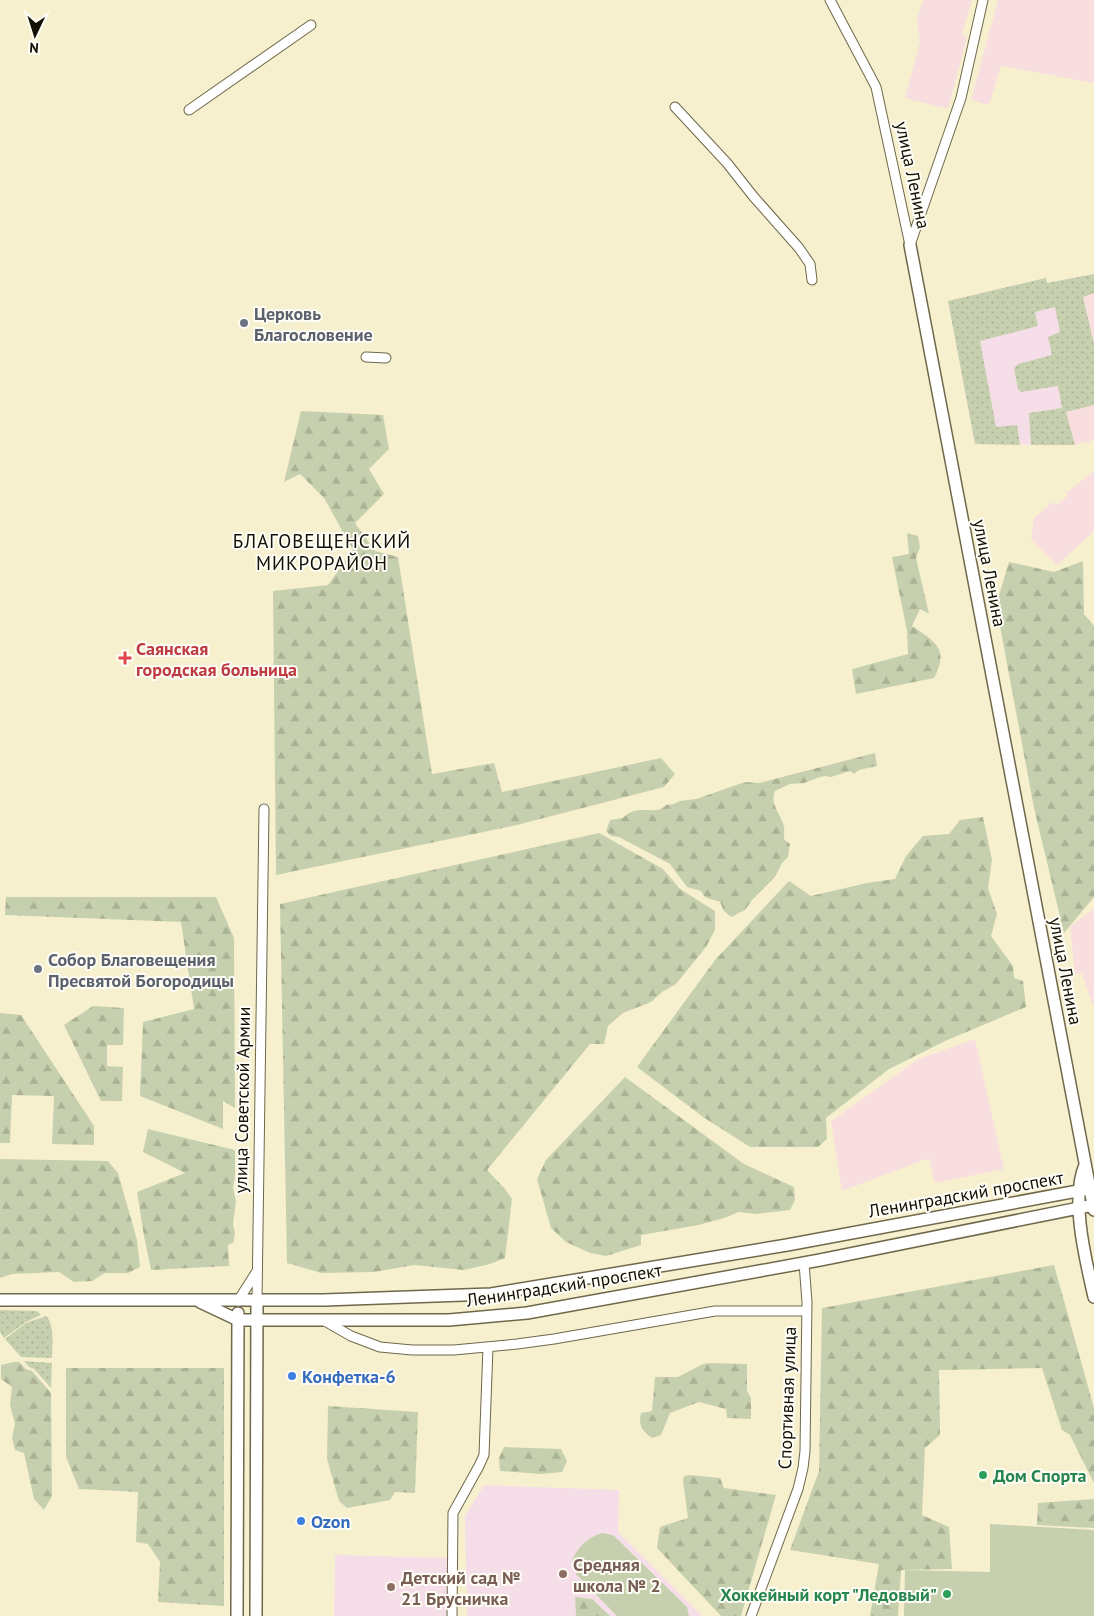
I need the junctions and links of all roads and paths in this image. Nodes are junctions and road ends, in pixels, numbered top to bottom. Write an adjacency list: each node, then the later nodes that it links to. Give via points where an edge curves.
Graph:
1 (830, 0): 6 (street, улица Ленина, via 876,87)
2 (983, 0): 6 (street, via 961,98)
3 (310, 25): 5 (street)
4 (675, 107): 7 (street, via 799,248 810,264)
5 (189, 110)
6 (910, 245): 11 (main road, улица Ленина)
7 (812, 280)
8 (366, 357): 9 (street)
9 (386, 358)
10 (264, 809): 19 (street, улица Советской Армии)
11 (1085, 1163): 12 (main road, улица Ленина); 13 (main road, улица Ленина)
12 (1092, 1188): 13 (main road, Ленинградский проспект); 14 (main road, улица Ленина)
13 (1078, 1191): 15 (main road, улица Ленина); 16 (main road, Ленинградский проспект)
14 (1094, 1207): 15 (main road, Ленинградский проспект)
15 (1079, 1208): 17 (main road, Ленинградский проспект); 20 (main road, улица Ленина)
16 (816, 1240): 17 (main road); 24 (main road, Ленинградский проспект, via 491,1294)
17 (820, 1260): 18 (main road, Ленинградский проспект)
18 (804, 1263): 25 (street, Спортивная улица); 28 (main road, Ленинградский проспект, via 527,1313 448,1320)
19 (258, 1271): 23 (street); 24 (street, улица Советской Армии)
20 (1094, 1297)
21 (0, 1300): 22 (main road, Ленинградский проспект)
22 (196, 1300): 23 (main road, Ленинградский проспект); 26 (main road, Ленинградский проспект)
23 (238, 1301): 24 (main road, Ленинградский проспект); 26 (main road)
24 (257, 1301): 27 (main road, улица Советской Армии)
25 (807, 1311): 29 (street, via 715,1311); 35 (street, Спортивная улица, via 803,1468)
26 (238, 1320): 27 (main road, Ленинградский проспект); 30 (main road)
27 (257, 1320): 28 (main road, Ленинградский проспект); 31 (main road, улица Советской Армии)
28 (323, 1320): 29 (street, via 351,1336 380,1346 412,1350)
29 (488, 1347): 34 (street, via 484,1455 453,1513)
30 (237, 1593): 31 (main road); 32 (main road)
31 (256, 1594): 33 (main road, улица Советской Армии)
32 (237, 1616)
33 (256, 1616)
34 (452, 1616)
35 (751, 1616)

